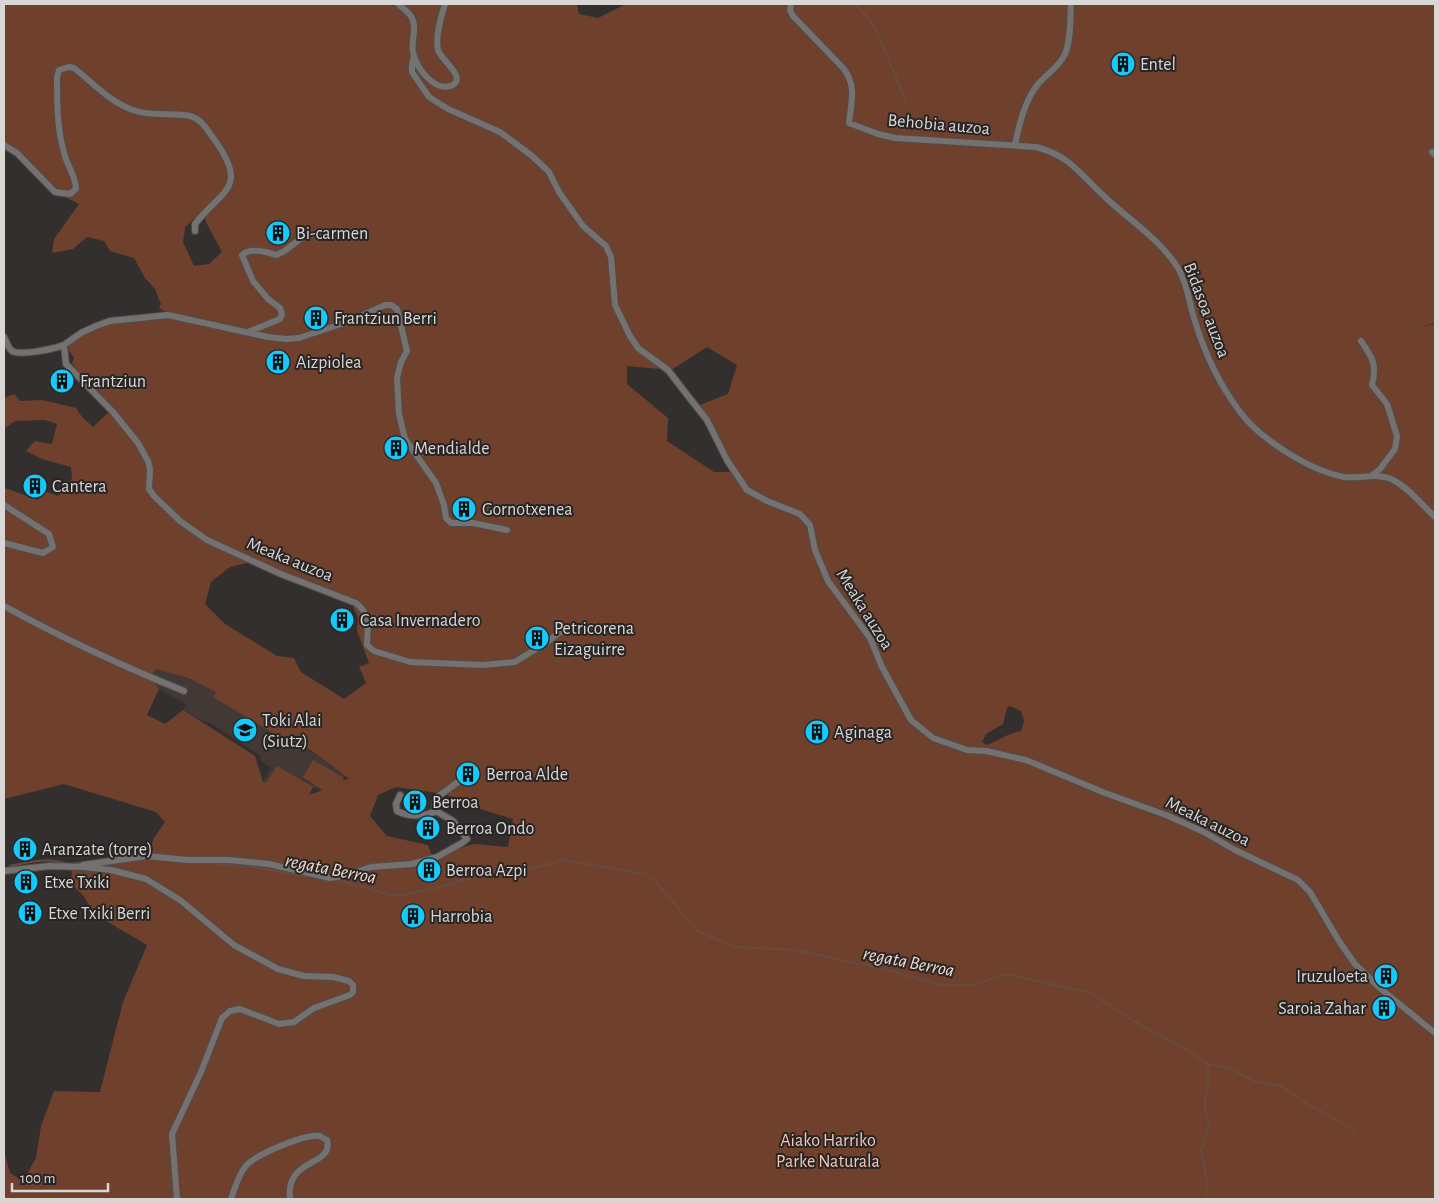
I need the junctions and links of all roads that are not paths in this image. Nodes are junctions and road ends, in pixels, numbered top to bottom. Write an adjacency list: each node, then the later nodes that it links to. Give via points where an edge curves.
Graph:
1 (398, 4): 5 (street, via 411,16 414,25)
2 (445, 4): 5 (street, via 438,51 455,72 455,82 451,86 436,84 424,74)
3 (791, 4): 7 (street, Behobia auzoa, via 793,16 850,78 853,87 849,123 895,138)
4 (1071, 4): 7 (street, Behobia auzoa, via 1066,52 1031,95)
5 (414, 56): 27 (street, Meaka auzoa, via 412,72 428,98 500,132 531,155 549,172 583,226 606,246 611,257 615,305 630,336 638,348 668,370 707,420 747,490 800,514 810,526 815,550 828,581 870,638 911,720 933,738 967,750 1026,760 1166,815 1298,880 1310,892 1355,964)
6 (4, 145): 8 (street, via 17,153 55,192 70,194 76,189 59,124 57,78 59,70 69,67 130,110 192,117 201,121 223,151 231,180 228,190 195,224)
7 (1015, 145): 14 (street, Bidasoa auzoa, via 1046,150 1068,160 1163,248 1182,276 1209,363 1238,410 1258,431 1320,470 1345,477)
8 (195, 231)
9 (303, 237): 10 (street, via 276,255 251,251 242,255 253,281 282,314 280,319)
10 (247, 332): 13 (street, via 168,315 110,321 81,333); 17 (street, via 299,338 391,305 397,310 407,352 397,378 399,414 405,439 436,484 446,518 451,523 473,523)
11 (4, 337): 13 (street, via 15,352 46,351)
12 (1361, 341): 14 (street, via 1375,365 1372,385 1387,404 1396,436 1395,449)
13 (64, 346): 20 (street, Meaka auzoa, via 66,364 138,443 148,461 149,489 154,496 180,521 207,540 356,603 365,610 367,645 374,651 410,662 484,666 515,662)
14 (1370, 477): 16 (street, Bidasoa auzoa, via 1391,479 1404,487)
15 (4, 505): 18 (street, via 49,534 53,546 43,553)
16 (1435, 517)
17 (507, 530)
18 (4, 543)
19 (4, 606): 21 (street, via 87,650)
20 (563, 630)
21 (184, 691)
22 (458, 782): 24 (street, via 436,798)
23 (400, 795): 24 (street, via 396,804 397,810 403,814 418,816)
24 (436, 811): 25 (street, via 453,821 467,839 437,857 412,864 371,867 330,878 269,864 147,856)
25 (72, 867): 26 (street); 28 (street, via 111,870 146,879 180,900 234,945 278,969 304,976 333,977 353,985 350,995 314,1008 294,1022 279,1024 240,1009 230,1011 222,1018 172,1134)
26 (4, 871)
27 (1435, 1033)
28 (177, 1199)
29 (231, 1199): 30 (street, via 246,1165 258,1156 310,1136 321,1136 327,1140 328,1152 301,1168 292,1178)
30 (290, 1199)

